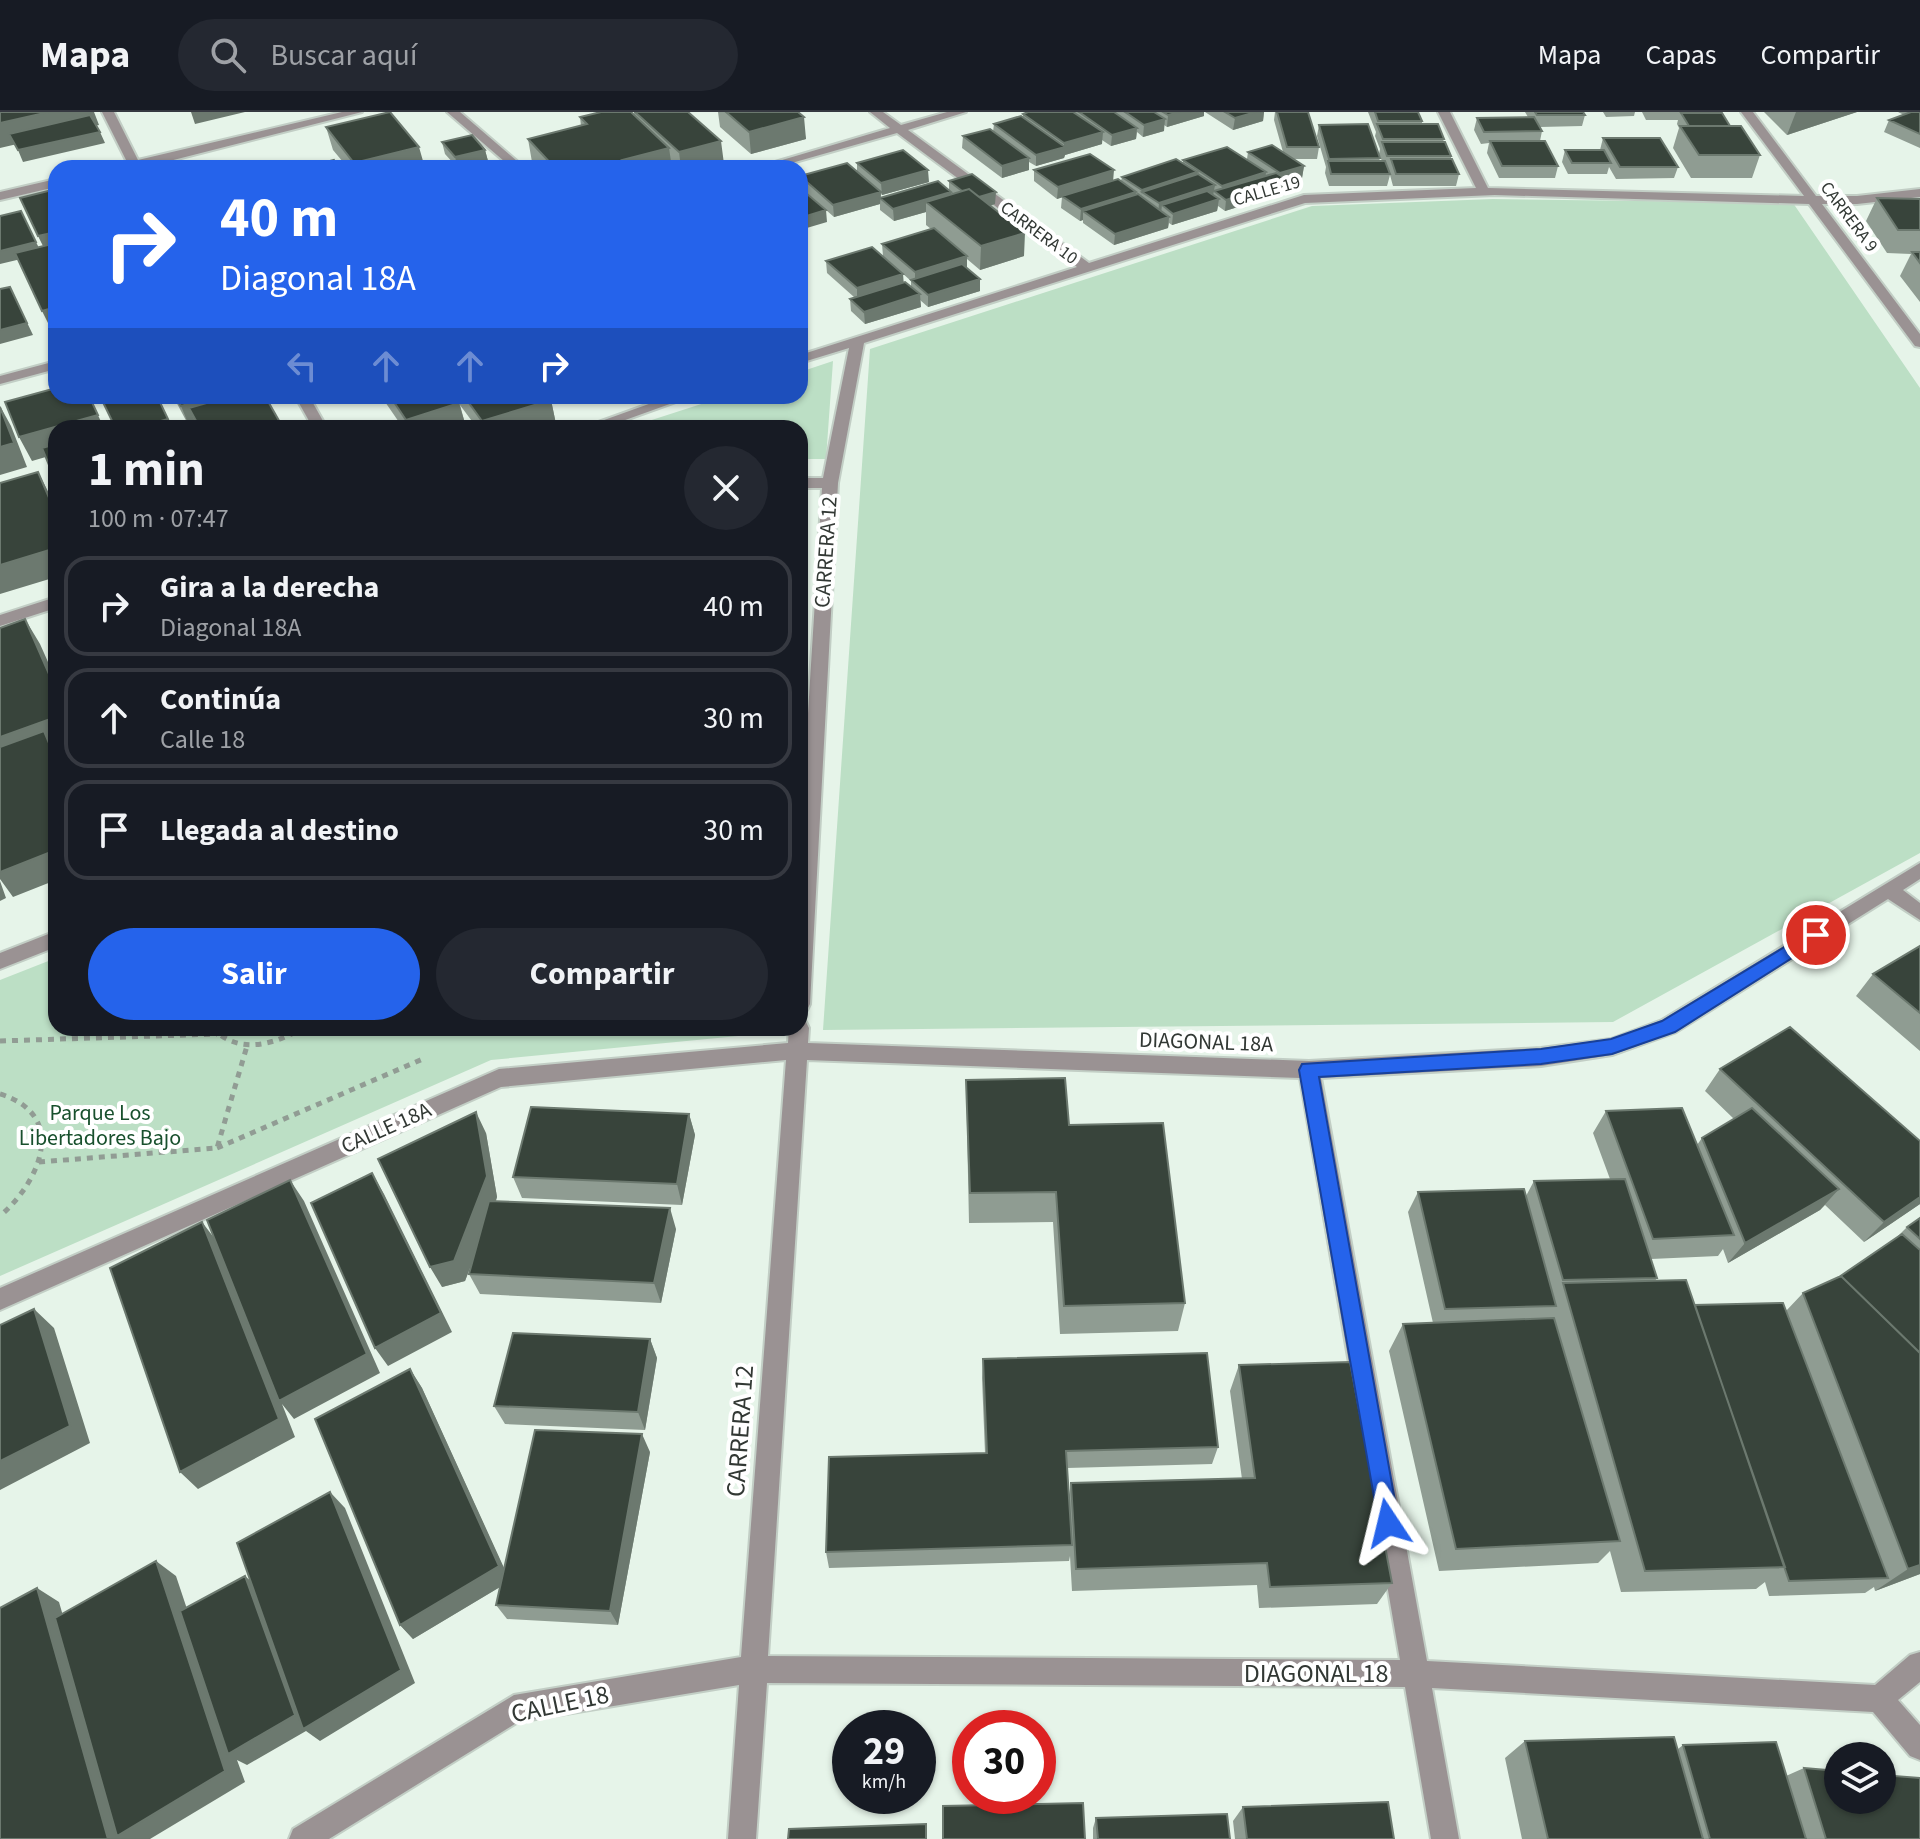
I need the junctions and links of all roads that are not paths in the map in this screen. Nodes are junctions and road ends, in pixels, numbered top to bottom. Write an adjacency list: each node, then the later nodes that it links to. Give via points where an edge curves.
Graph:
1 (108, 112): 9 (street)
2 (356, 112): 10 (street)
3 (453, 112): 11 (street)
4 (876, 112): 8 (street, CARRERA 10)
5 (960, 112): 8 (street)
6 (1444, 112): 14 (street)
7 (1747, 112): 17 (street, CARRERA 9)
8 (898, 129): 12 (street); 18 (street, CARRERA 10)
9 (132, 160)
10 (160, 160)
11 (510, 160)
12 (789, 160)
13 (48, 185): 16 (street)
14 (1484, 192): 17 (street, CALLE 19); 18 (street, CALLE 19, via 1304,199)
15 (1920, 193): 17 (street, CALLE 19)
16 (0, 196)
17 (1814, 200): 19 (street, CARRERA 9)
18 (1086, 267): 20 (street, CALLE 19)
19 (1918, 336)
20 (857, 342): 21 (street, CALLE 19); 27 (street, CARRERA 12)
21 (808, 357)
22 (48, 367): 23 (street)
23 (0, 380)
24 (661, 404): 25 (street)
25 (613, 420)
26 (808, 483): 27 (street)
27 (830, 483): 30 (street, CARRERA 12)
28 (48, 605): 29 (street)
29 (0, 621)
30 (808, 744)
31 (1920, 870): 32 (street)
32 (1889, 889): 33 (street); 37 (street, DIAGONAL 18A, via 1669,1026 1612,1047 1541,1057)
33 (1920, 913)
34 (48, 942): 35 (street)
35 (0, 961)
36 (798, 1039): 37 (street, DIAGONAL 18A); 38 (street, CALLE 18A, via 499,1078); 40 (street, CARRERA 12)
37 (1309, 1070): 41 (street)
38 (0, 1299)
39 (1920, 1665): 42 (street)
40 (753, 1669): 41 (street, DIAGONAL 18); 44 (street, CALLE 18, via 514,1709); 45 (street, CARRERA 12)
41 (1414, 1674): 42 (street, DIAGONAL 18); 46 (street)
42 (1879, 1699): 43 (street)
43 (1920, 1746)
44 (303, 1839)
45 (742, 1839)
46 (1445, 1839)

